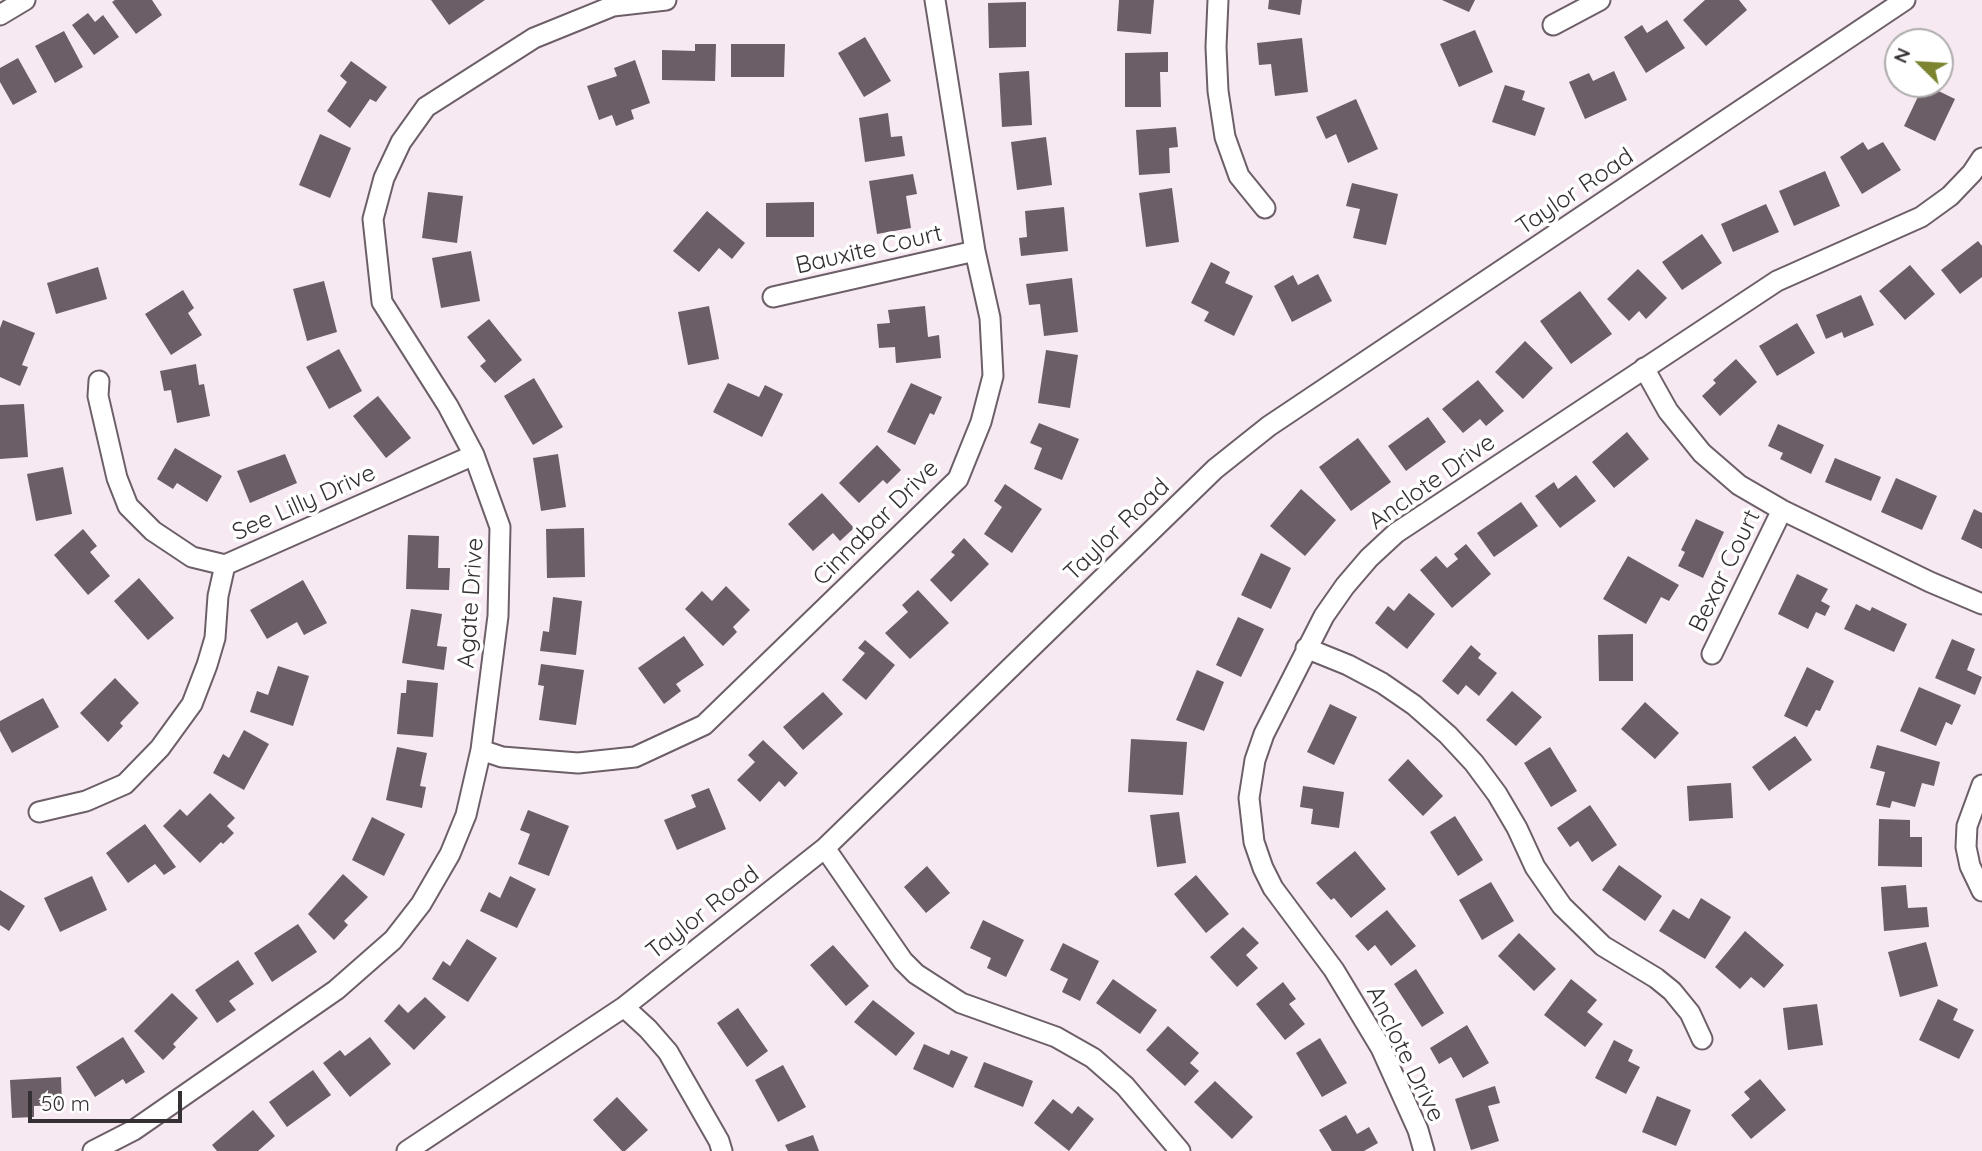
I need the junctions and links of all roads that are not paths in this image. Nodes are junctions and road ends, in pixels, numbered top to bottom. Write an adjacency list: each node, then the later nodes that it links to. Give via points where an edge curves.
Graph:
1 (24, 0): 8 (street)
2 (666, 0): 7 (street, Agate Drive)
3 (935, 0): 12 (street, Cinnabar Drive)
4 (1217, 0): 11 (street, via 1216,58 1225,136 1238,176)
5 (1600, 0): 9 (street)
6 (1905, 0): 25 (street, Taylor Road, via 1258,435 1215,469)
7 (612, 3): 16 (street, Agate Drive, via 534,38 426,107 401,142 384,178 373,219 382,302)
8 (0, 15)
9 (1553, 25)
10 (1982, 158): 14 (street, Anclote Drive, via 1950,196 1922,217 1777,281)
11 (1265, 208)
12 (975, 251): 13 (street, Bauxite Court); 22 (street, Cinnabar Drive, via 990,318 993,376 958,479 705,726 635,757 578,763 502,757)
13 (773, 297)
14 (1644, 368): 17 (street, via 1668,411 1702,453 1739,485); 20 (street, Anclote Drive, via 1396,533 1345,586)
15 (99, 382): 18 (street, See Lilly Drive, via 98,396 117,478 128,506 153,531 192,557)
16 (474, 455): 18 (street, See Lilly Drive); 22 (street, Agate Drive, via 500,527 498,616)
17 (1782, 510): 19 (street); 21 (street, Bexar Court)
18 (225, 565): 24 (street, via 207,665 192,704 160,748 125,783 86,801)
19 (1982, 604)
20 (1306, 648): 28 (street, via 1382,683 1448,735 1497,794 1535,867 1562,906 1604,946 1672,991 1690,1013); 33 (street, Anclote Drive, via 1255,760 1249,798 1254,842 1273,888 1334,970 1381,1048)
21 (1712, 654)
22 (481, 750): 29 (street, Agate Drive, via 466,815 450,854 393,940 336,990 134,1130)
23 (1982, 785): 26 (street, via 1967,826 1966,847)
24 (39, 812)
25 (825, 848): 27 (street, Taylor Road); 32 (street, via 902,961 916,974 961,1003 1056,1037 1093,1058 1125,1086)
26 (1982, 891)
27 (624, 1007): 30 (street, Taylor Road); 31 (street, via 668,1052)
28 (1702, 1039)
29 (93, 1151)
30 (407, 1151)
31 (722, 1151)
32 (1180, 1151)
33 (1424, 1151)

